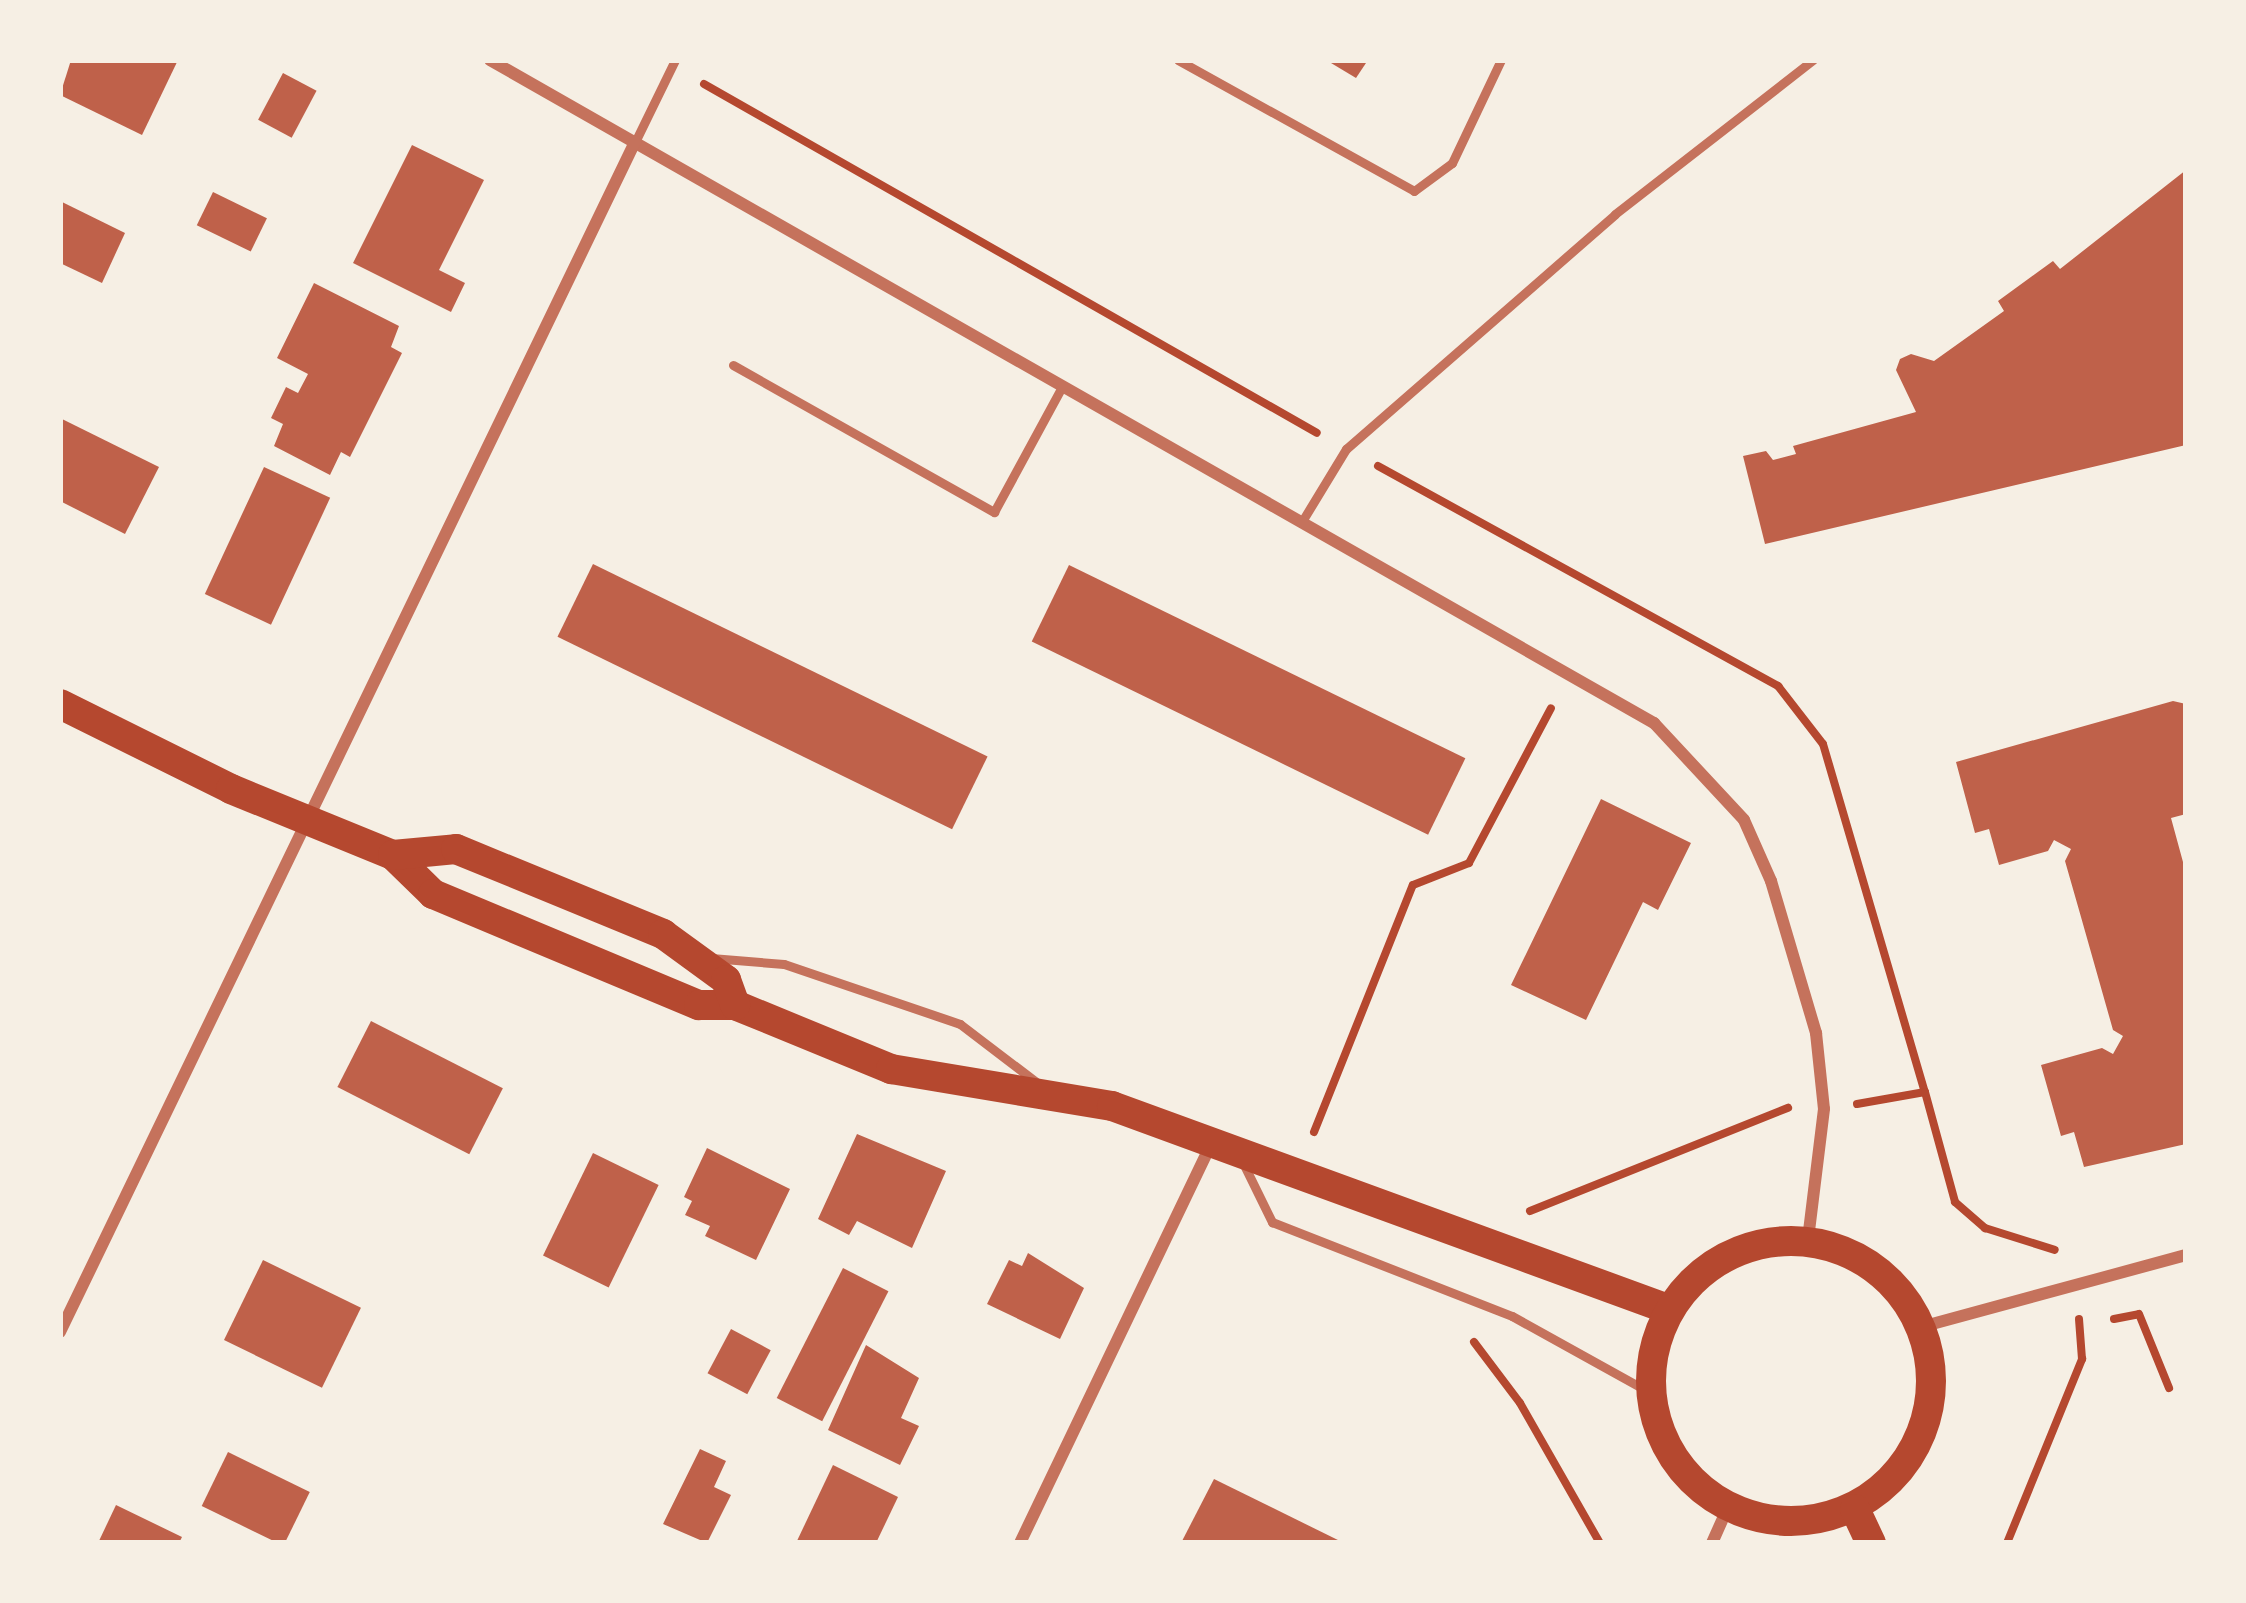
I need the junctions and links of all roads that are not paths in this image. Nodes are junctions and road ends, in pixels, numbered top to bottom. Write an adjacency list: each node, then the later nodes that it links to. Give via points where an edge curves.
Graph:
1 (490, 60): 6 (street)
2 (1178, 60): 3 (lane, via 1414,191 1451,163)
3 (1501, 60)
4 (1813, 60): 9 (lane, via 1615,214 1346,449)
5 (674, 63): 6 (lane)
6 (635, 142): 8 (street); 11 (street)
7 (734, 365): 8 (lane, via 994,512)
8 (1062, 386): 9 (street)
9 (1301, 523): 17 (street, via 1654,723 1744,820 1772,881 1816,1034 1824,1109)
10 (60, 704): 11 (main road)
11 (307, 823): 12 (main road); 21 (street)
12 (393, 855): 13 (main road, via 456,849 663,934); 14 (main road, via 433,894 699,1005)
13 (695, 957): 14 (main road, via 726,980); 15 (lane, via 784,964 960,1024)
14 (735, 1005): 15 (main road, via 891,1069)
15 (1055, 1096): 16 (main road)
16 (1224, 1145): 19 (main road); 22 (lane, via 1272,1222 1586,1352); 25 (street)
17 (1808, 1240): 19 (main road, via 1768,1240 1710,1263); 20 (main road, via 1881,1272)
18 (2186, 1255): 20 (street)
19 (1668, 1309): 22 (main road, via 1652,1349)
20 (1921, 1327): 24 (main road, via 1931,1384 1926,1418 1893,1478)
21 (60, 1331)
22 (1649, 1391): 23 (main road, via 1661,1439 1688,1479)
23 (1728, 1507): 24 (main road, via 1798,1522); 26 (street)
24 (1856, 1509): 27 (main road)
25 (1019, 1543)
26 (1712, 1543)
27 (1871, 1543)

